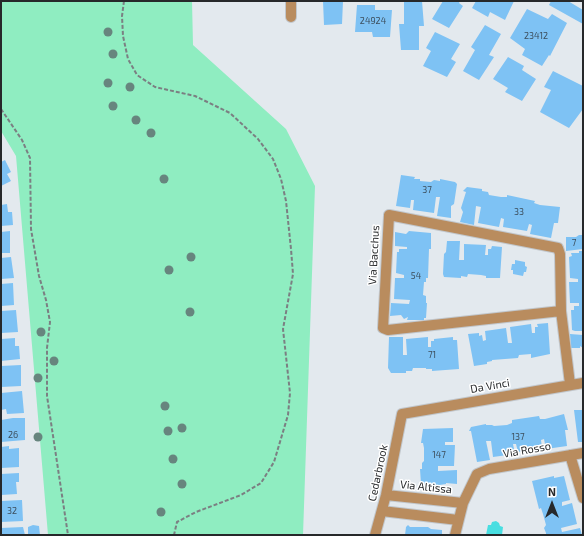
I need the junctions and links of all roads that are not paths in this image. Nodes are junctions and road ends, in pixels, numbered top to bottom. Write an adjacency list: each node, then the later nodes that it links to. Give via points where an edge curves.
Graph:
1 (291, 1): 2 (street)
2 (291, 16)
3 (561, 311): 3 (street, Via Bacchus, via 558,248 389,215 383,328 396,329); 5 (street, Via Bacchus)
4 (583, 383): 5 (street, Da Vinci)
5 (570, 384): 6 (street, Da Vinci)
6 (402, 414): 9 (street, Cedarbrook)
7 (583, 453): 8 (street, Via Rosso)
8 (570, 455): 10 (street); 11 (street, Via Rosso, via 489,469 477,474)
9 (386, 495): 11 (street, Via Altissa); 12 (street, Cedarbrook)
10 (583, 498)
11 (463, 503): 13 (street)
12 (382, 511): 13 (street); 14 (street, Cedarbrook)
13 (458, 520): 15 (street)
14 (374, 535)
15 (455, 535)

